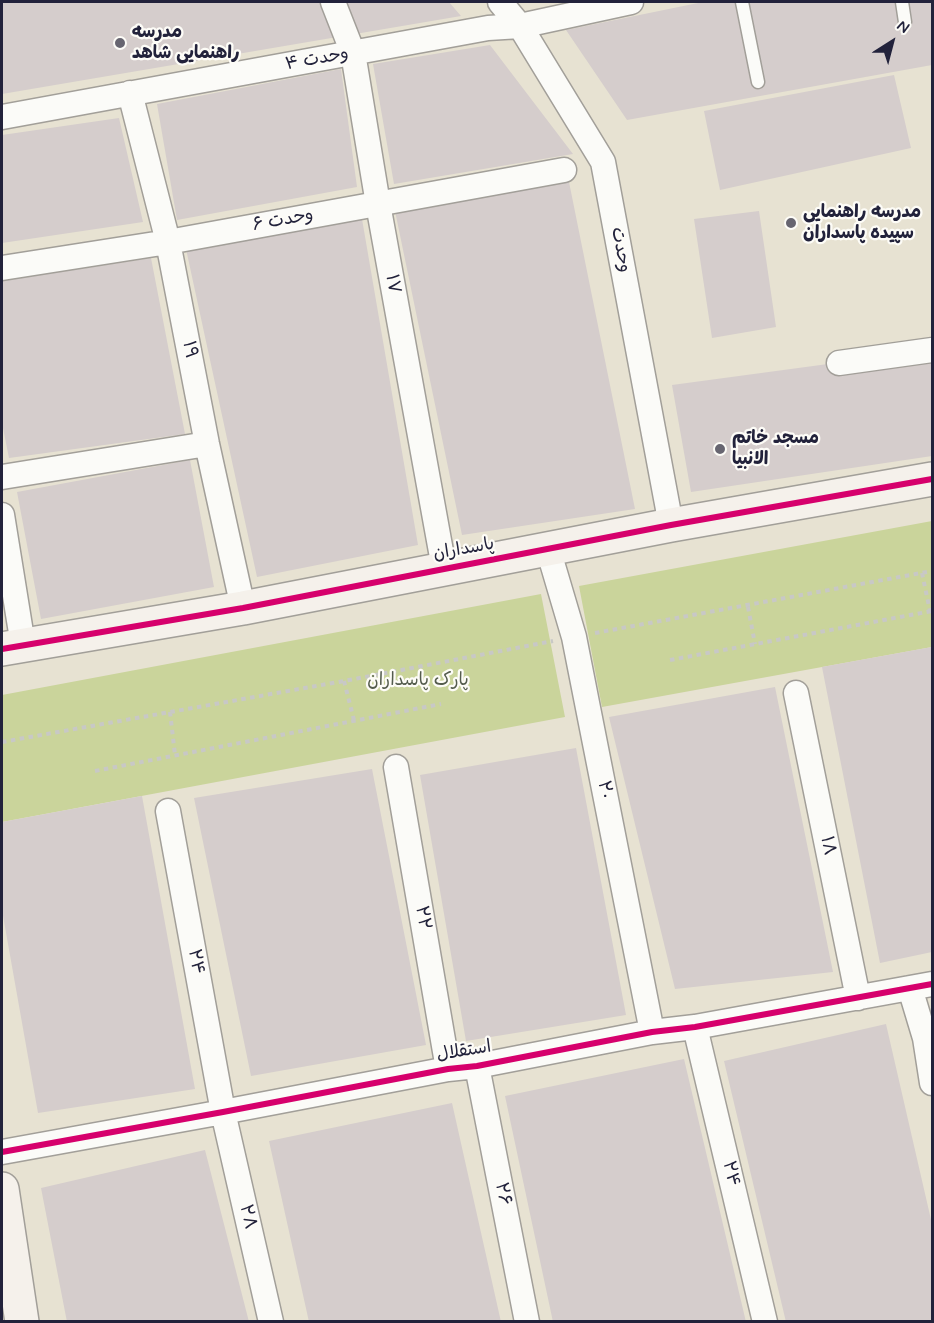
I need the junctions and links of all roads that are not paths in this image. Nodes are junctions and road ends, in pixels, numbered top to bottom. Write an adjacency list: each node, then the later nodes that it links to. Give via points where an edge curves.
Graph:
1 (333, 2): 8 (street, ۱۷)
2 (500, 2): 7 (street, وحدت)
3 (631, 2): 7 (street, وحدت ۴)
4 (742, 2): 9 (lane)
5 (902, 2): 6 (lane)
6 (905, 22)
7 (520, 26): 8 (street, وحدت ۴, via 488,28); 22 (street, وحدت, via 603,162)
8 (353, 53): 10 (street, وحدت ۴); 13 (street, ۱۷)
9 (758, 82)
10 (130, 93): 11 (street, وحدت ۴); 14 (street, ۱۹)
11 (2, 117)
12 (564, 170): 13 (street, وحدت ۶)
13 (378, 204): 14 (street, وحدت ۶); 24 (street, ۱۷)
14 (168, 242): 15 (street, وحدت ۶); 18 (street, ۱۹)
15 (2, 268)
16 (933, 350): 17 (street)
17 (839, 363)
18 (207, 444): 19 (street); 25 (street, ۱۹)
19 (2, 477)
20 (933, 479): 22 (street, پاسداران)
21 (2, 515): 26 (street)
22 (671, 525): 23 (street, پاسداران)
23 (548, 549): 24 (street, پاسداران); 33 (street, ۲۰, via 574,637)
24 (444, 568): 25 (street, پاسداران)
25 (243, 608): 26 (street, پاسداران)
26 (12, 647)
27 (796, 693): 31 (street, ۱۸)
28 (396, 767): 35 (street, ۲۲)
29 (168, 811): 37 (street, ۲۴)
30 (921, 986): 31 (street, استقلال); 36 (street)
31 (858, 998): 32 (street, استقلال)
32 (695, 1027): 33 (street, استقلال); 43 (street, ۲۴)
33 (652, 1032): 34 (street, استقلال)
34 (477, 1066): 35 (street, استقلال); 42 (street, ۲۶)
35 (448, 1069): 37 (street, استقلال)
36 (933, 1083)
37 (223, 1112): 38 (street, استقلال); 41 (street, ۲۸)
38 (2, 1152)
39 (2, 1189): 40 (street)
40 (22, 1322)
41 (271, 1322)
42 (527, 1322)
43 (765, 1322)

